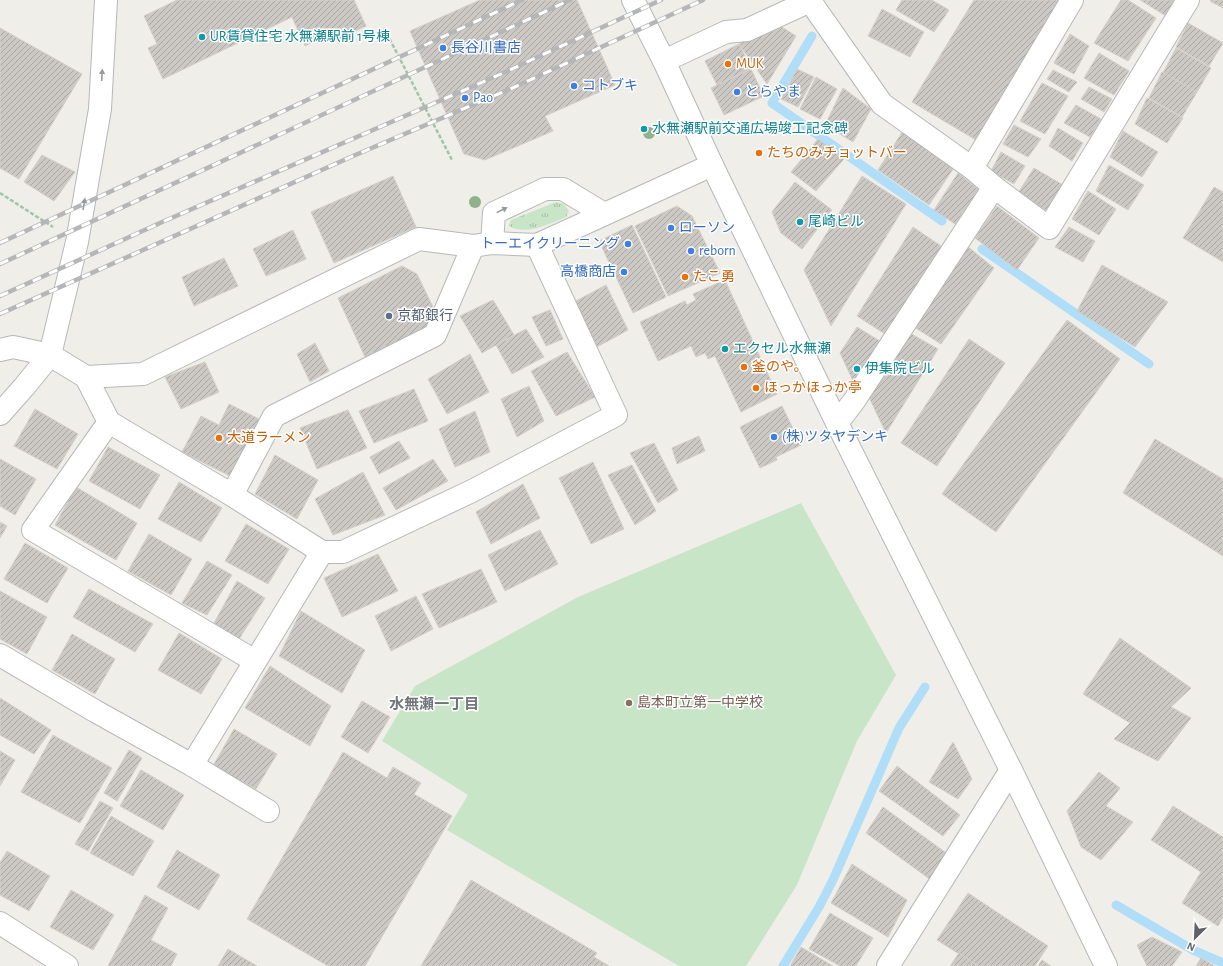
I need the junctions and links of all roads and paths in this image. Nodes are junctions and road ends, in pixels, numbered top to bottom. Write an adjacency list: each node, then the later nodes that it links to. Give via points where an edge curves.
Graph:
1 (106, 0): 14 (street, one-way to 1, via 100,109)
2 (633, 0): 7 (street)
3 (811, 0): 7 (street, via 748,30 726,32); 10 (street, via 882,104)
4 (1072, 0): 10 (street)
5 (1188, 0): 11 (street, via 1049,228)
6 (384, 28): 8 (path)
7 (664, 62): 9 (street)
8 (452, 160)
9 (712, 165): 13 (street); 22 (street)
10 (972, 168): 11 (street)
11 (994, 187): 22 (street)
12 (0, 193): 14 (path)
13 (604, 214): 15 (street, one-way to 13, via 494,213 545,189 563,189); 16 (street)
14 (77, 242): 18 (street)
15 (482, 245): 16 (street); 19 (street, via 419,239 143,374); 23 (street, via 435,335 274,416)
16 (537, 245): 24 (street, via 616,415 472,491 343,552)
17 (0, 350): 18 (street, via 13,347)
18 (50, 355): 19 (street); 20 (street)
19 (86, 377): 21 (street)
20 (0, 414)
21 (109, 422): 23 (street); 26 (street, via 33,530)
22 (837, 423): 28 (street)
23 (232, 496): 24 (street)
24 (322, 552): 26 (street)
25 (0, 655): 27 (street)
26 (255, 661): 27 (street)
27 (192, 765): 29 (street)
28 (1011, 770): 31 (street); 33 (street)
29 (268, 811)
30 (0, 923): 32 (street)
31 (1100, 962)
32 (67, 966)
33 (888, 966)

